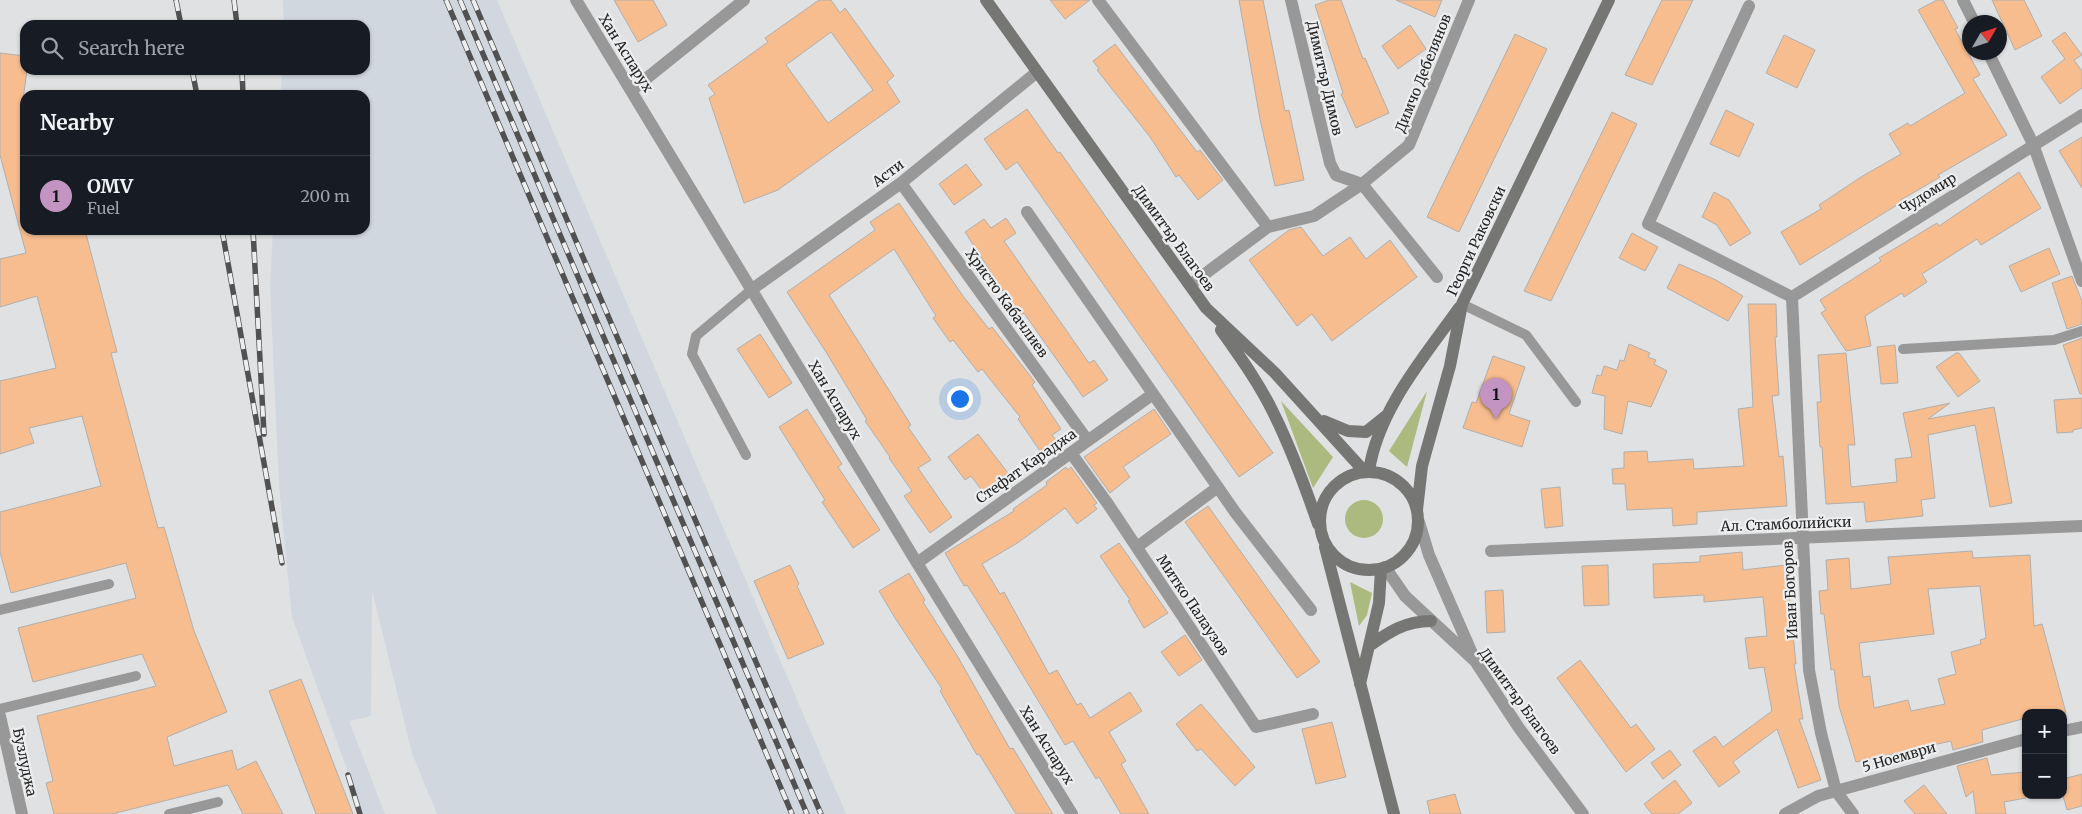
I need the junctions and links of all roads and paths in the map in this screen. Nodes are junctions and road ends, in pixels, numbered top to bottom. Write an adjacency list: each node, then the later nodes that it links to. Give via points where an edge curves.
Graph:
1 (576, 0): 13 (street, Хан Аспарух)
2 (744, 0): 13 (street)
3 (986, 0): 12 (street, Димитър Благоев)
4 (1098, 0): 19 (street)
5 (1291, 0): 17 (street, Димитър Димов, via 1330,163 1336,176)
6 (1469, 0): 17 (street, Димчо Дебелянов, via 1409,145)
7 (1609, 0): 25 (street, Георги Раковски)
8 (1963, 0): 10 (street)
9 (1749, 6): 24 (street, via 1648,224)
10 (1970, 15)
11 (1992, 60): 15 (street)
12 (1037, 72): 16 (street, Асти); 22 (street, Димитър Благоев)
13 (632, 90): 23 (street, Хан Аспарух)
14 (2082, 115): 15 (street, Чудомир)
15 (2033, 144): 21 (street); 24 (street, Чудомир)
16 (901, 183): 23 (street, Асти); 33 (street, Христо Кабачлиев)
17 (1362, 184): 19 (street, Димчо Дебелянов, via 1314,216); 20 (street)
18 (1028, 212): 29 (street)
19 (1268, 226): 22 (street)
20 (1437, 277)
21 (2082, 281)
22 (1190, 285): 26 (street, Димитър Благоев)
23 (751, 290): 35 (lane, via 696,336 692,354); 44 (street, Хан Аспарух)
24 (1792, 296): 41 (street, Иван Богоров)
25 (1462, 304): 30 (lane, via 1526,335); 31 (street); 38 (street, Георги Раковски, via 1450,366 1422,466)
26 (1206, 308): 32 (street, Димитър Благоев, via 1276,373); 40 (street, via 1251,372 1273,411 1298,466)
27 (2082, 331): 28 (lane, via 2054,340)
28 (1903, 349)
29 (1153, 394): 33 (street, Стефат Караджа); 37 (street)
30 (1576, 402)
31 (1386, 416): 32 (street, via 1366,432 1348,431); 36 (street)
32 (1317, 418): 36 (street, Димитър Благоев)
33 (1088, 441): 34 (street, Стефат Караджа)
34 (1071, 453): 42 (street, Митко Палаузов); 44 (street, Стефат Караджа)
35 (746, 455)
36 (1367, 471): 38 (street, via 1390,476 1400,482 1414,499); 40 (street, via 1349,475 1335,484 1320,512)
37 (1218, 486): 42 (street); 48 (street)
38 (1418, 516): 45 (street, via 1416,537 1409,550 1399,560); 51 (street, via 1429,554)
39 (2082, 526): 41 (street, Ал. Стамболийски)
40 (1322, 534): 45 (street, via 1331,551 1353,568); 53 (street)
41 (1803, 539): 43 (street, Ал. Стамболийски); 61 (street, Иван Богоров, via 1809,670)
42 (1137, 547): 55 (street, Митко Палаузов, via 1256,727)
43 (1491, 552)
44 (916, 563): 65 (street, Хан Аспарух)
45 (1383, 568): 49 (street, Димитър Благоев, via 1404,596); 50 (street)
46 (109, 584): 47 (lane)
47 (0, 610)
48 (1311, 610)
49 (1430, 621): 50 (street, via 1415,621 1393,629); 51 (street, Димитър Благоев)
50 (1369, 646): 53 (street)
51 (1475, 661): 67 (street, Димитър Благоев, via 1519,728)
52 (136, 676): 54 (lane)
53 (1360, 687): 66 (street)
54 (0, 709)
55 (1313, 714)
56 (0, 716): 60 (street, Бузлуджа)
57 (2082, 727): 58 (street)
58 (2067, 730)
59 (2022, 740): 61 (street, 5 Ноември)
60 (4, 756): 63 (street, Бузлуджа)
61 (1836, 791): 68 (street, 5 Ноември, via 1818,796); 69 (street, Иван Богоров)
62 (218, 802): 64 (lane)
63 (22, 814)
64 (168, 814)
65 (1072, 814)
66 (1394, 814)
67 (1583, 814)
68 (1785, 814)
69 (1853, 814)

